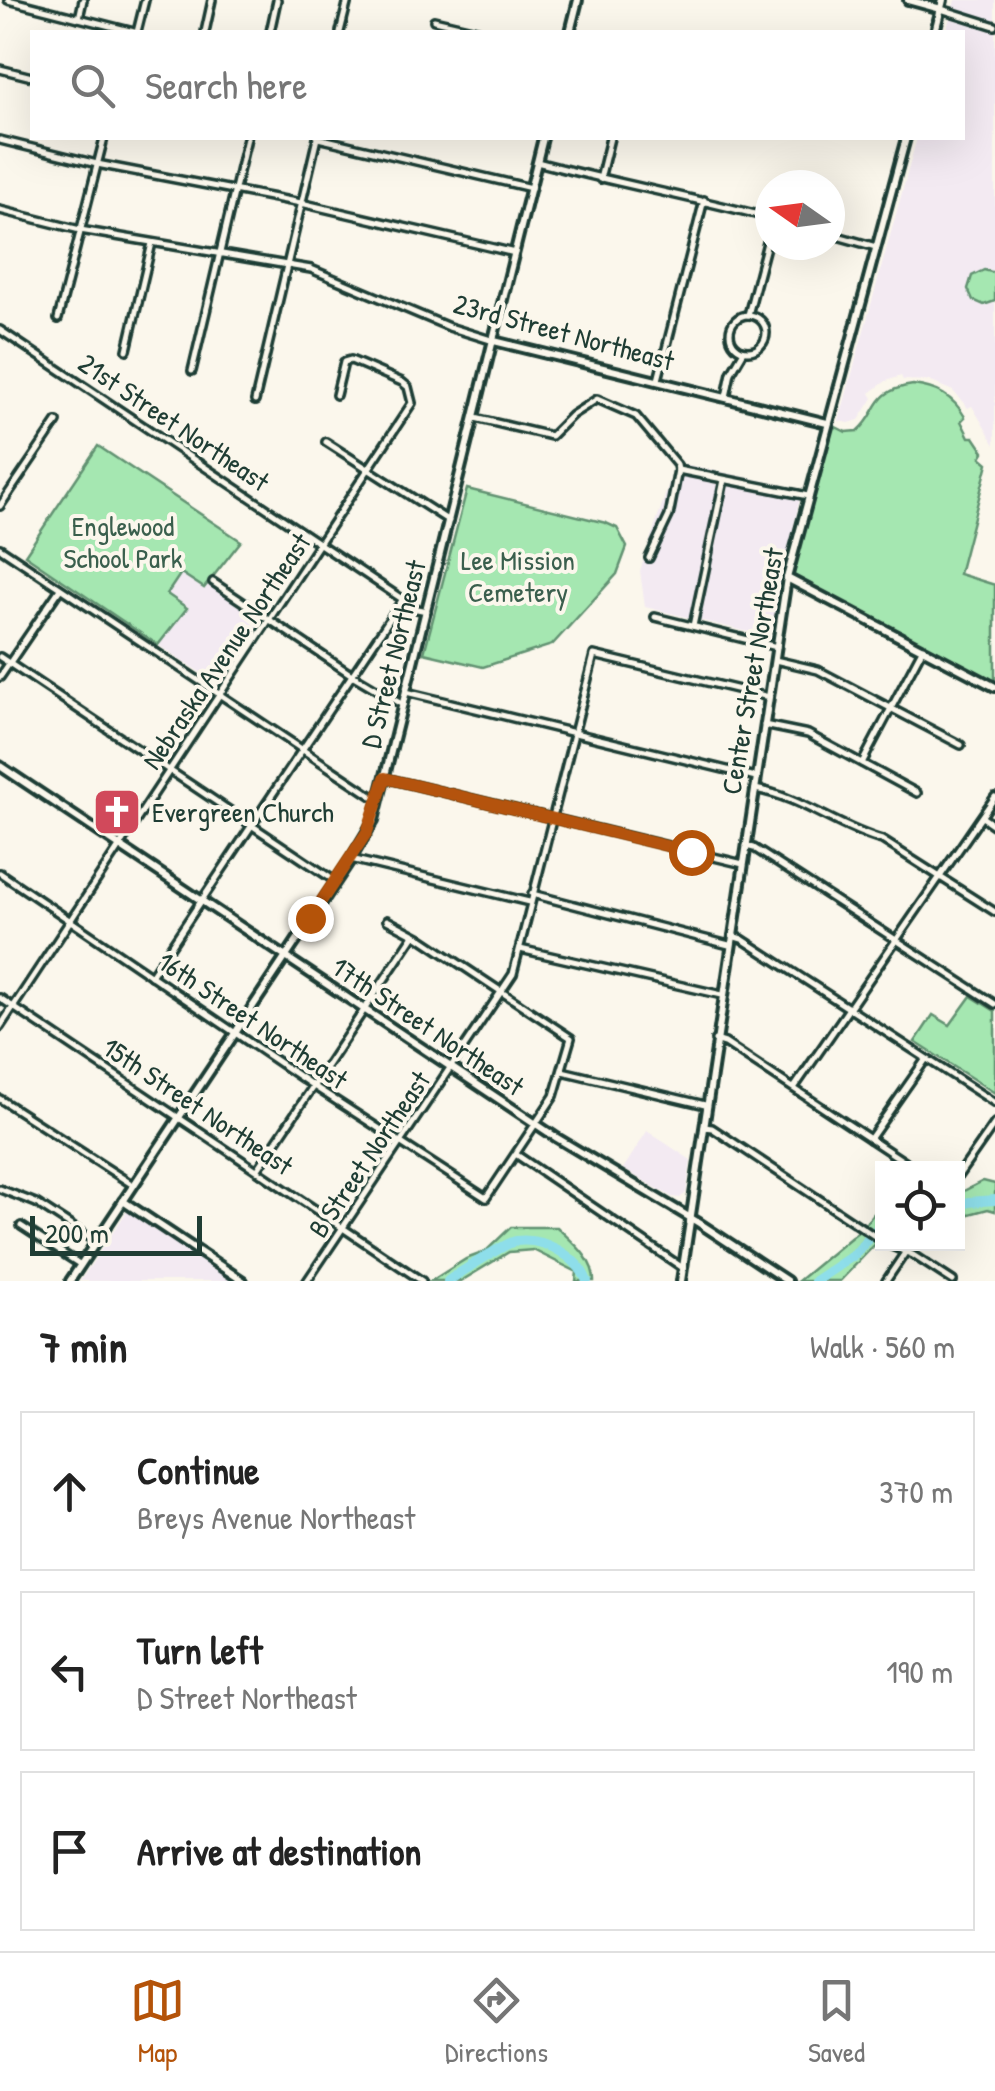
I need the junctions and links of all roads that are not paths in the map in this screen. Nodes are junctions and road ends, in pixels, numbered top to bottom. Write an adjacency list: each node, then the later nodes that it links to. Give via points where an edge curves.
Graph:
1 (8, 0): 10 (street)
2 (83, 0): 10 (street)
3 (145, 0): 14 (street)
4 (212, 0): 15 (street)
5 (278, 0): 16 (street)
6 (348, 0): 17 (street)
7 (578, 0): 19 (main road)
8 (908, 0): 9 (main road)
9 (942, 4): 12 (street); 20 (main road)
10 (79, 18): 13 (street)
11 (434, 20): 18 (street)
12 (995, 26)
13 (125, 30)
14 (134, 30)
15 (205, 30)
16 (270, 30)
17 (340, 30)
18 (476, 30)
19 (570, 30)
20 (936, 30)
21 (0, 69): 22 (street)
22 (30, 76)
23 (0, 140): 32 (street)
24 (103, 140): 32 (street)
25 (246, 140): 35 (street)
26 (317, 140): 37 (street)
27 (326, 140): 34 (street)
28 (542, 140): 31 (main road, D Street Northeast)
29 (610, 140): 33 (street)
30 (905, 140): 43 (main road, Center Street Northeast)
31 (537, 162): 33 (street); 34 (main road, D Street Northeast)
32 (97, 164): 35 (street); 40 (street)
33 (600, 179): 36 (street)
34 (530, 188): 44 (main road, D Street Northeast)
35 (234, 192): 37 (street); 45 (street)
36 (704, 200): 39 (street); 55 (street)
37 (301, 204): 44 (street); 47 (street)
38 (0, 210): 40 (street, 23rd Street Northeast)
39 (755, 214)
40 (80, 230): 42 (street, 23rd Street Northeast); 49 (street)
41 (845, 238): 43 (street)
42 (152, 243): 45 (street, 23rd Street Northeast); 52 (street)
43 (876, 247): 61 (main road, Center Street Northeast)
44 (515, 253): 51 (main road, D Street Northeast)
45 (219, 255): 47 (street, 23rd Street Northeast); 54 (street)
46 (762, 260): 48 (street)
47 (287, 264): 51 (street, 23rd Street Northeast); 58 (street)
48 (748, 315): 53 (street, via 731,328 732,340); 53 (street, via 763,322 766,338 756,350)
49 (58, 319)
50 (0, 330): 69 (street, 21st Street Northeast)
51 (494, 341): 55 (main road, 23rd Street Northeast); 59 (main road, D Street Northeast)
52 (127, 350)
53 (744, 351): 57 (street)
54 (192, 371)
55 (658, 380): 57 (main road, 23rd Street Northeast)
56 (336, 395): 63 (street, Nebraska Avenue Northeast, via 347,360 408,387 409,412)
57 (726, 397): 61 (main road, 23rd Street Northeast)
58 (255, 401)
59 (475, 418): 64 (street, via 551,436 597,398 636,416); 68 (main road, D Street Northeast)
60 (57, 422): 67 (street)
61 (828, 424): 66 (main road, Center Street Northeast)
62 (326, 442): 63 (street)
63 (370, 470): 68 (street); 69 (street, Nebraska Avenue Northeast)
64 (678, 470): 65 (street); 71 (street)
65 (724, 480): 66 (street); 79 (street)
66 (808, 496): 72 (main road, Center Street Northeast)
67 (0, 506)
68 (449, 522): 76 (main road, D Street Northeast)
69 (322, 544): 75 (street, 21st Street Northeast); 78 (street, Nebraska Avenue Northeast)
70 (0, 548): 74 (street)
71 (649, 558)
72 (787, 578): 80 (main road, Center Street Northeast); 81 (main road)
73 (213, 582): 78 (street)
74 (60, 588): 84 (street); 89 (street)
75 (403, 599): 76 (street, 21st Street Northeast); 85 (street)
76 (426, 612): 88 (main road, D Street Northeast)
77 (655, 617): 79 (street)
78 (270, 620): 85 (street); 89 (street, Nebraska Avenue Northeast)
79 (693, 626): 80 (street)
80 (776, 648): 83 (main road, Center Street Northeast)
81 (924, 648): 87 (main road); 92 (street)
82 (0, 656): 84 (street)
83 (775, 660): 90 (main road, Center Street Northeast); 92 (street, via 808,666)
84 (9, 663): 86 (street); 99 (street)
85 (352, 675): 91 (street); 96 (street)
86 (0, 677)
87 (995, 686)
88 (406, 692): 91 (main road, D Street Northeast); 94 (street)
89 (220, 696): 96 (street); 99 (street, Nebraska Avenue Northeast)
90 (769, 697): 93 (main road, Center Street Northeast); 94 (street, B Street Northeast, via 594,656)
91 (403, 705): 101 (main road, D Street Northeast)
92 (891, 708): 95 (street); 97 (street)
93 (764, 725): 97 (street, via 800,731); 100 (main road, Center Street Northeast)
94 (574, 733): 100 (street); 107 (street, B Street Northeast)
95 (961, 744)
96 (302, 751): 104 (street); 108 (street)
97 (862, 763): 103 (street)
98 (0, 766): 111 (main road, 17th Street Northeast)
99 (170, 771): 108 (street); 111 (street, Nebraska Avenue Northeast)
100 (756, 777): 102 (main road, Center Street Northeast)
101 (385, 778): 104 (main road, D Street Northeast); 107 (street)
102 (755, 789): 110 (main road, Center Street Northeast); 115 (street, via 784,795 882,840)
103 (917, 794)
104 (380, 797): 112 (main road, D Street Northeast)
105 (995, 798): 106 (street)
106 (982, 817): 109 (street); 115 (street)
107 (552, 818): 113 (street); 117 (street, B Street Northeast)
108 (253, 826): 116 (street); 118 (street)
109 (995, 826)
110 (746, 846): 113 (main road, Center Street Northeast); 125 (street)
111 (120, 847): 118 (main road, 17th Street Northeast); 122 (street, Nebraska Avenue Northeast)
112 (350, 859): 116 (main road, D Street Northeast); 119 (street)
113 (743, 864): 124 (main road, Center Street Northeast)
114 (0, 873): 122 (street, 16th Street Northeast)
115 (942, 878): 120 (street); 125 (street)
116 (335, 881): 127 (main road, D Street Northeast)
117 (532, 894): 119 (street, B Street Northeast); 124 (street)
118 (202, 902): 127 (main road, 17th Street Northeast); 128 (street)
119 (530, 902): 126 (street, B Street Northeast)
120 (995, 912)
121 (387, 920): 123 (street)
122 (70, 921): 128 (street, 16th Street Northeast); 133 (street, Nebraska Avenue Northeast)
123 (414, 934): 129 (street); 134 (street)
124 (730, 940): 130 (main road, Center Street Northeast); 135 (street, via 742,939)
125 (897, 940): 132 (street); 135 (street)
126 (520, 949): 129 (street, B Street Northeast); 130 (street)
127 (284, 956): 134 (main road, 17th Street Northeast); 137 (main road, D Street Northeast)
128 (151, 976): 137 (street, 16th Street Northeast)
129 (502, 992): 140 (street, B Street Northeast); 141 (street, via 571,1038)
130 (722, 995): 138 (main road, Center Street Northeast)
131 (0, 998): 133 (street, 15th Street Northeast)
132 (995, 1004)
133 (13, 1007): 136 (street, Nebraska Avenue Northeast); 147 (street, 15th Street Northeast)
134 (363, 1008): 140 (main road, 17th Street Northeast); 142 (street)
135 (850, 1008): 139 (street); 143 (street)
136 (0, 1026)
137 (234, 1031): 142 (street, 16th Street Northeast); 147 (main road, D Street Northeast)
138 (715, 1040): 143 (street); 146 (main road, Center Street Northeast)
139 (926, 1058): 145 (street); 151 (street)
140 (452, 1068): 149 (main road, 17th Street Northeast); 152 (street, B Street Northeast)
141 (562, 1071): 146 (street); 149 (street)
142 (312, 1085): 152 (street, 16th Street Northeast); 156 (street)
143 (794, 1088): 151 (street)
144 (0, 1098): 157 (street)
145 (995, 1103)
146 (706, 1104): 150 (main road, Center Street Northeast)
147 (178, 1117): 156 (street, 15th Street Northeast); 157 (main road, D Street Northeast)
148 (995, 1124): 155 (street)
149 (536, 1125): 153 (street); 160 (main road, 17th Street Northeast)
150 (702, 1126): 160 (main road, Center Street Northeast); 163 (street)
151 (870, 1139): 154 (street)
152 (401, 1143): 153 (street, 16th Street Northeast, via 486,1198); 162 (street, B Street Northeast)
153 (517, 1155): 168 (street)
154 (903, 1161)
155 (965, 1166)
156 (258, 1170): 162 (street, 15th Street Northeast)
157 (133, 1185): 159 (main road, D Street Northeast)
158 (0, 1189): 164 (street, via 36,1203)
159 (123, 1201): 164 (main road, D Street Northeast); 170 (main road)
160 (690, 1218): 168 (main road, Center Street Northeast); 174 (main road, 17th Street Northeast)
161 (21, 1226): 167 (street)
162 (344, 1228): 171 (street, B Street Northeast); 172 (street, 15th Street Northeast)
163 (875, 1236)
164 (96, 1242): 167 (main road, D Street Northeast)
165 (900, 1251): 166 (street)
166 (904, 1253): 175 (street); 176 (street)
167 (81, 1265): 169 (main road, D Street Northeast)
168 (683, 1268): 173 (main road, Center Street Northeast)
169 (70, 1281)
170 (243, 1281)
171 (307, 1281)
172 (422, 1281)
173 (681, 1281)
174 (787, 1281)
175 (886, 1281)
176 (953, 1281)

